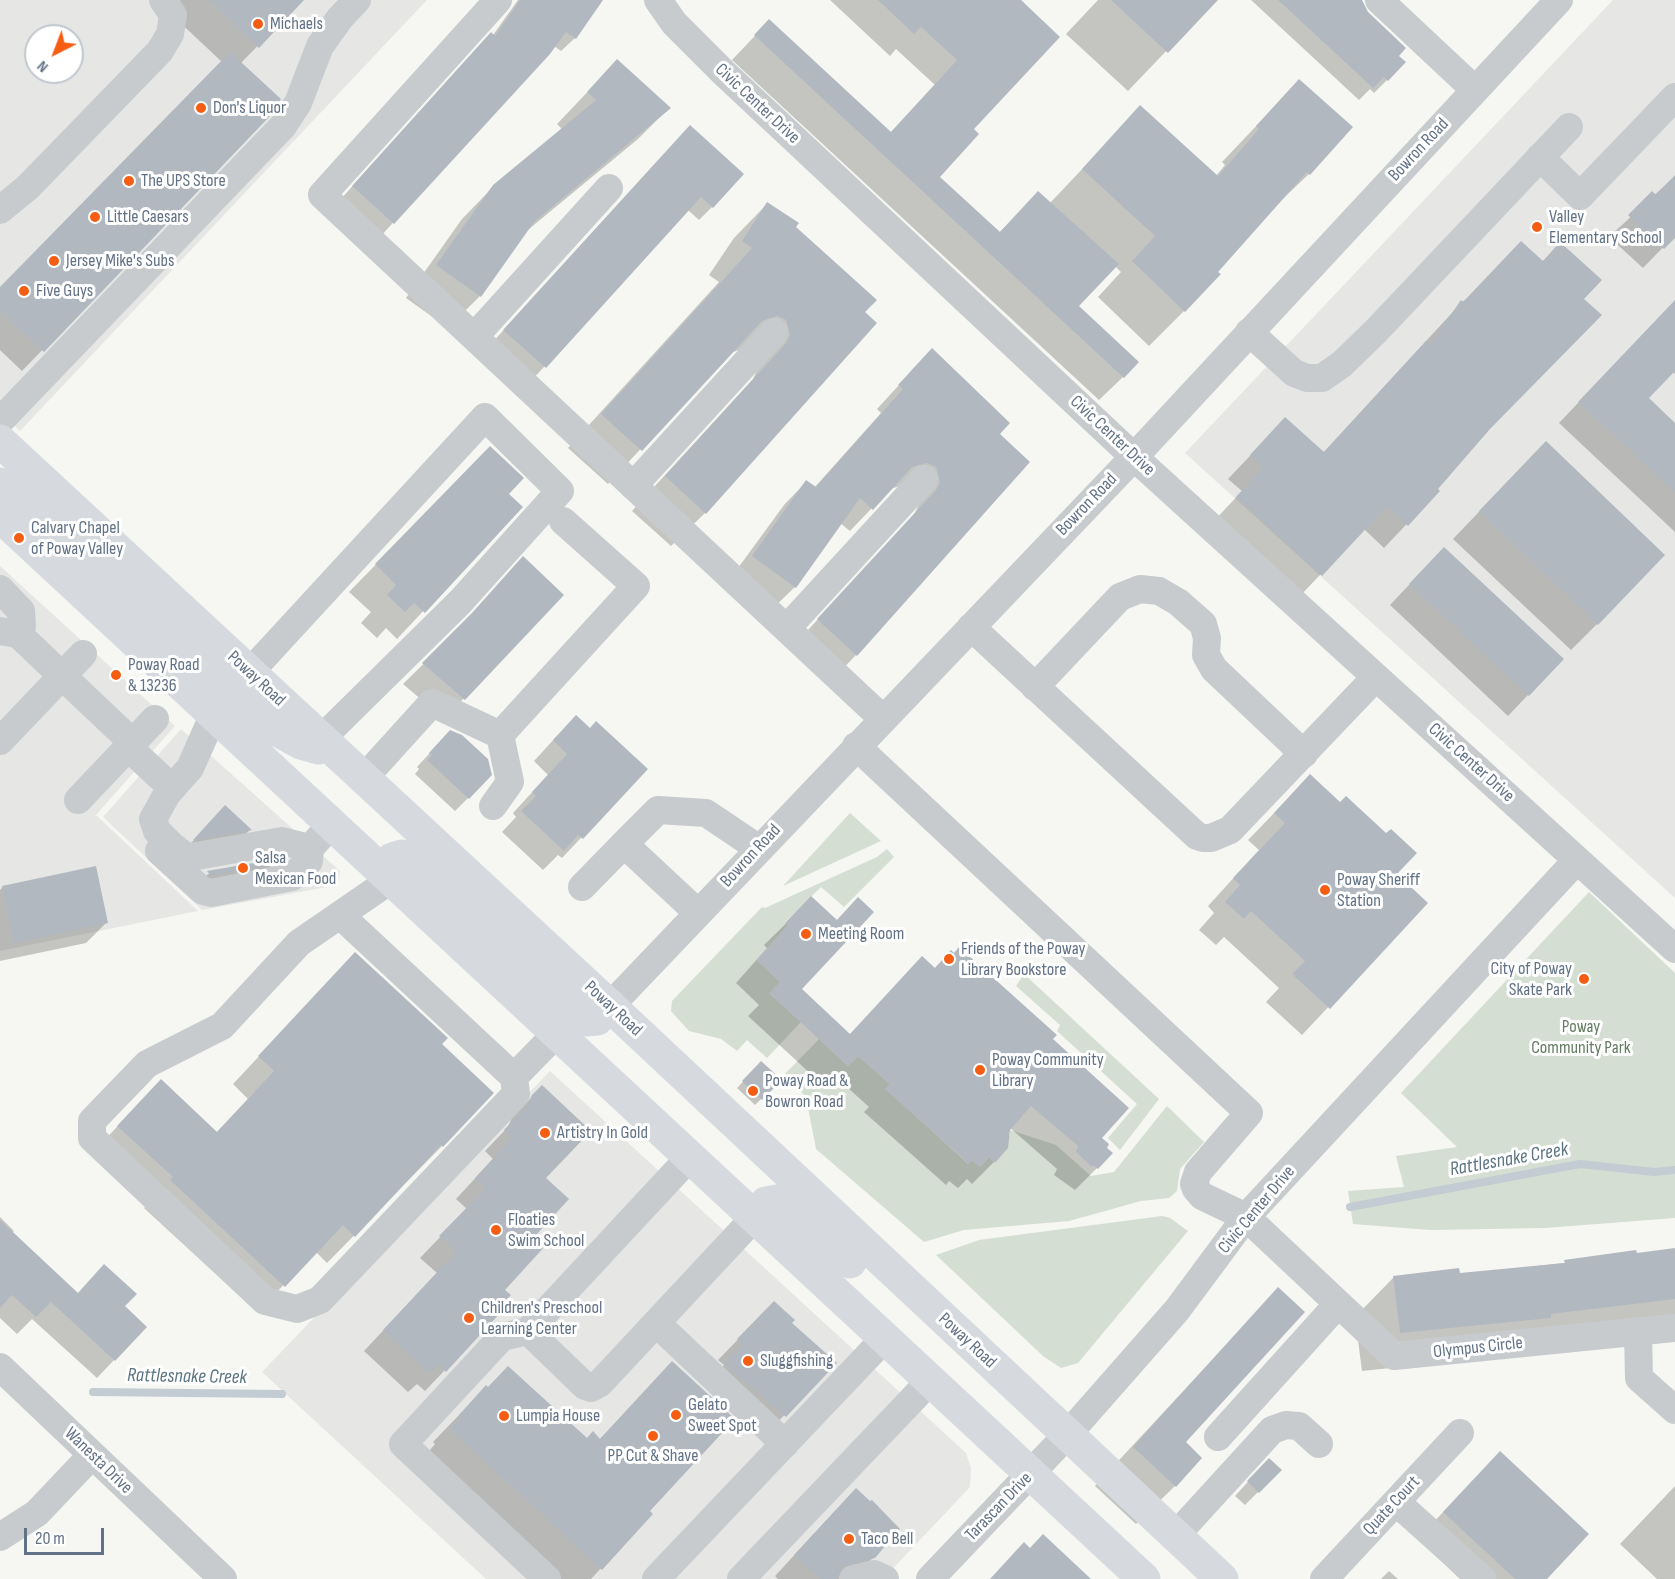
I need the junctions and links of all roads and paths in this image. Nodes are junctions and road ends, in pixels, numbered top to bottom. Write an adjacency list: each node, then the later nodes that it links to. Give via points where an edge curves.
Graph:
1 (163, 0): 12 (street, via 172,15 170,34 160,51 28,187)
2 (357, 0): 16 (street, via 320,46 298,103 283,126)
3 (498, 0): 15 (street, via 322,195)
4 (658, 0): 18 (street, Civic Center Drive, via 685,35 723,73)
5 (1379, 0): 7 (street)
6 (1559, 0): 7 (street, Bowron Road)
7 (1475, 90): 14 (street, Bowron Road)
8 (1675, 97): 10 (street, via 1580,196)
9 (1569, 127): 10 (street)
10 (1540, 158): 14 (street, via 1376,331 1322,378 1294,373)
11 (609, 188): 15 (street)
12 (0, 210)
13 (774, 332): 21 (street)
14 (1249, 332): 18 (street, Bowron Road)
15 (474, 337): 21 (street)
16 (0, 421)
17 (0, 441): 24 (main road, Poway Road)
18 (1134, 457): 27 (street, Bowron Road); 33 (street, Civic Center Drive)
19 (924, 479): 28 (street)
20 (0, 484): 24 (main road, via 111,585 134,585)
21 (633, 486): 28 (street)
22 (0, 516): 26 (main road)
23 (563, 521): 38 (street, via 636,586)
24 (145, 576): 31 (main road, Poway Road)
25 (0, 589): 29 (street, via 21,611 23,622)
26 (114, 621): 35 (main road); 40 (main road, via 130,609 147,613 270,726 301,743)
27 (970, 627): 34 (street); 36 (street, Bowron Road)
28 (787, 628): 36 (street)
29 (9, 633): 32 (street)
30 (83, 654): 32 (street)
31 (249, 673): 40 (main road, Poway Road); 40 (street, via 484,417 560,491)
32 (62, 676): 39 (street); 41 (street)
33 (1376, 677): 43 (street); 52 (street, Civic Center Drive)
34 (1035, 687): 43 (street, via 1203,838 1230,830); 43 (street, via 1120,597 1140,589 1159,591 1203,624 1206,655 1214,669)
35 (214, 714): 45 (street, via 190,768); 48 (main road)
36 (882, 718): 42 (street, Bowron Road)
37 (155, 719): 41 (street)
38 (500, 735): 44 (street, via 432,703); 47 (street, via 510,782)
39 (0, 741)
40 (327, 745): 44 (main road, Poway Road)
41 (131, 746): 45 (street); 46 (street)
42 (856, 746): 51 (street, Bowron Road); 65 (street, Olympus Circle, via 1249,1113 1198,1172 1194,1184 1202,1196)
43 (1304, 754)
44 (363, 779): 58 (main road, Poway Road)
45 (170, 791): 50 (street, via 153,824 186,856 282,841); 50 (street, via 155,796 143,810 143,836 207,892 292,877 309,861)
46 (78, 800)
47 (493, 806)
48 (332, 824): 50 (street); 53 (main road)
49 (624, 844): 51 (street, via 658,810 706,813); 54 (street); 55 (street)
50 (310, 848)
51 (758, 848): 55 (street, Bowron Road)
52 (1577, 860): 59 (street, Civic Center Drive); 65 (street, Civic Center Drive)
53 (387, 874): 56 (street); 57 (main road); 58 (main road, via 392,859 409,858 468,907)
54 (582, 887)
55 (697, 912): 60 (street, Bowron Road)
56 (340, 915): 62 (street); 62 (street, via 299,943 222,1026 147,1064 92,1121 92,1138 265,1301 297,1309 320,1300 516,1094)
57 (435, 919): 60 (main road, via 492,941 586,1020 597,1019); 61 (main road)
58 (535, 937): 60 (main road, Poway Road)
59 (1675, 949)
60 (610, 1006): 66 (main road, Poway Road)
61 (557, 1033): 62 (street); 63 (main road)
62 (514, 1077)
63 (690, 1157): 64 (main road); 70 (street)
64 (754, 1216): 66 (main road, via 766,1203 777,1201 852,1264); 68 (street); 72 (main road)
65 (1246, 1217): 67 (street, Olympus Circle); 77 (street, Civic Center Drive, via 1177,1310)
66 (914, 1292): 77 (main road, Poway Road)
67 (1338, 1304): 71 (street, Olympus Circle, via 1394,1356); 78 (street)
68 (656, 1323): 70 (street, via 591,1388); 79 (street)
69 (1675, 1328): 71 (street, Olympus Circle)
70 (528, 1331): 87 (street, via 502,1337 403,1444)
71 (1638, 1331): 75 (street, via 1640,1378)
72 (885, 1338): 74 (main road); 79 (street)
73 (0, 1367): 81 (street, Wanesta Drive)
74 (930, 1380): 82 (main road); 89 (street)
75 (1675, 1410)
76 (1460, 1433): 83 (street, Quate Court)
77 (1068, 1434): 82 (street, Tarascan Drive); 84 (main road, Poway Road)
78 (1218, 1437)
79 (785, 1444): 88 (street)
80 (1319, 1444): 84 (street, via 1299,1426 1272,1430)
81 (92, 1455): 85 (street, via 37,1513); 86 (street, Wanesta Drive)
82 (1030, 1474): 92 (street, Tarascan Drive); 93 (main road)
83 (1396, 1502): 95 (street, Quate Court); 96 (street)
84 (1176, 1535): 94 (main road, Poway Road)
85 (0, 1537)
86 (223, 1579)
87 (547, 1579)
88 (656, 1579)
89 (741, 1579)
90 (853, 1579): 91 (street, via 864,1574)
91 (885, 1579)
92 (930, 1579)
93 (1144, 1579)
94 (1222, 1579)
95 (1324, 1579)
96 (1482, 1579)

